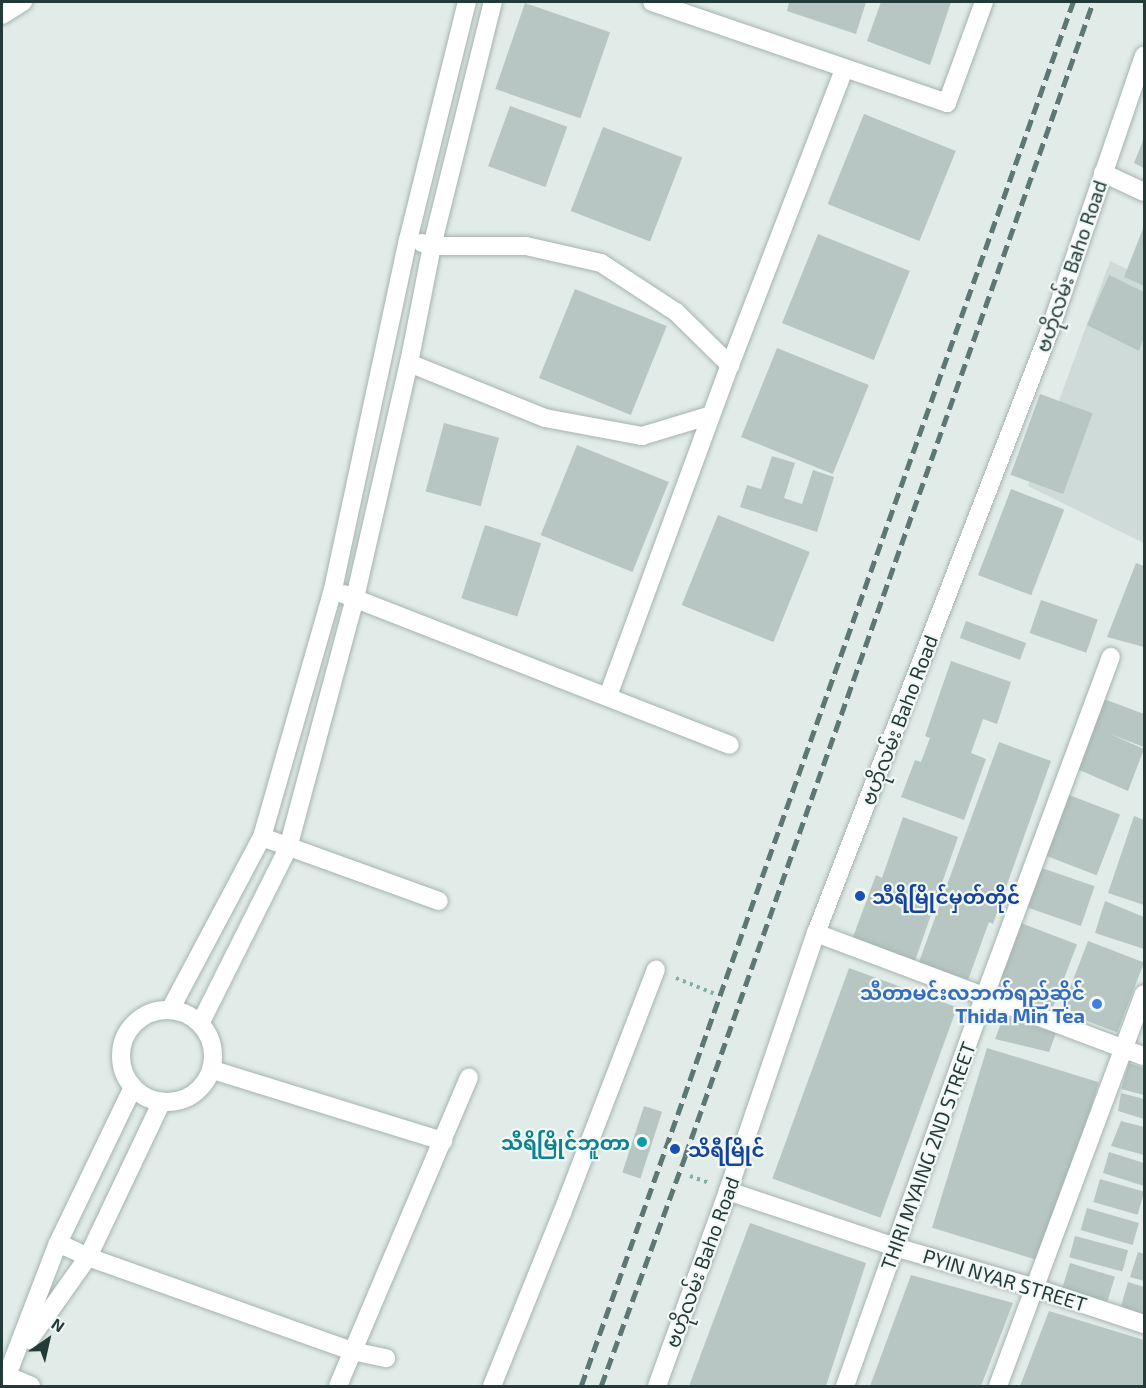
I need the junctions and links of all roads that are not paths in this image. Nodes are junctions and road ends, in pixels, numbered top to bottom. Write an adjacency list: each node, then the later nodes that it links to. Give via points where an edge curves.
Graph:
1 (23, 2): 6 (street)
2 (466, 2): 11 (street)
3 (494, 2): 12 (street)
4 (652, 2): 8 (street)
5 (984, 2): 8 (street, via 947,103)
6 (2, 15)
7 (1144, 56): 9 (street, ဗဟိုလမ်း Baho Road)
8 (844, 70): 16 (street)
9 (1102, 173): 10 (street); 26 (street, ဗဟိုလမ်း Baho Road, via 1051,327)
10 (1144, 192)
11 (408, 240): 12 (street); 13 (street)
12 (432, 246): 14 (street); 16 (street, via 526,246 601,263 676,312)
13 (390, 325): 14 (street); 18 (street)
14 (416, 331): 15 (street)
15 (409, 363): 17 (street, via 545,418 642,436); 19 (street)
16 (730, 365): 17 (street)
17 (711, 416): 21 (street)
18 (333, 589): 19 (street); 23 (street)
19 (355, 598): 21 (street); 24 (street)
20 (1112, 657): 29 (street, THIRI MYAING 2ND STREET)
21 (608, 696): 22 (street)
22 (730, 745)
23 (262, 837): 24 (street); 30 (street)
24 (288, 848): 25 (street); 31 (street)
25 (439, 901)
26 (816, 933): 29 (street); 39 (street, ဗဟိုလမ်း Baho Road)
27 (656, 969): 50 (street)
28 (1144, 994): 32 (street)
29 (984, 998): 32 (street); 41 (street, THIRI MYAING 2ND STREET)
30 (171, 1008): 31 (street); 36 (street, via 140,1017 121,1043 121,1067)
31 (201, 1022): 34 (street, via 213,1044)
32 (1125, 1050): 33 (street); 43 (street)
33 (1144, 1056)
34 (213, 1070): 37 (street, via 200,1090 180,1101); 38 (street)
35 (469, 1078): 38 (street)
36 (133, 1087): 37 (street); 40 (street)
37 (161, 1103): 42 (street)
38 (443, 1141): 45 (street)
39 (728, 1191): 41 (street, PYIN NYAR STREET); 51 (street, ဗဟိုလမ်း Baho Road)
40 (58, 1243): 42 (street); 47 (street)
41 (895, 1247): 43 (street, PYIN NYAR STREET); 52 (street, THIRI MYAING 2ND STREET)
42 (88, 1257): 45 (street); 47 (street)
43 (1035, 1288): 44 (street, PYIN NYAR STREET); 53 (street)
44 (1144, 1324)
45 (352, 1352): 46 (street); 49 (street)
46 (386, 1358)
47 (9, 1373): 48 (street)
48 (31, 1386)
49 (338, 1386)
50 (492, 1386)
51 (657, 1386)
52 (845, 1386)
53 (998, 1386)

